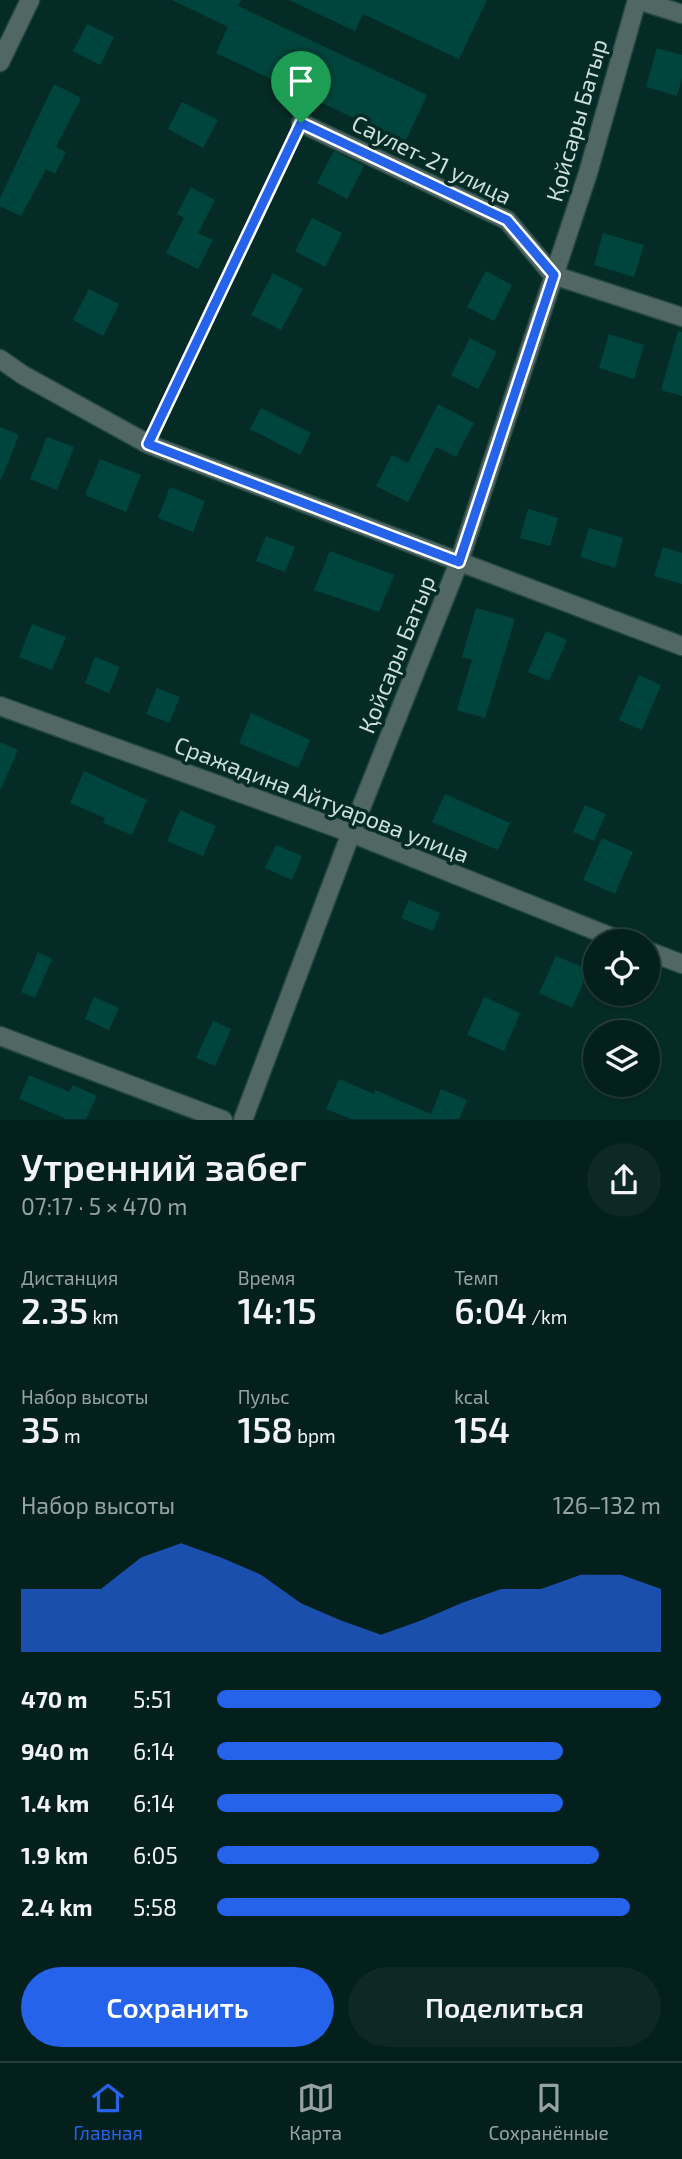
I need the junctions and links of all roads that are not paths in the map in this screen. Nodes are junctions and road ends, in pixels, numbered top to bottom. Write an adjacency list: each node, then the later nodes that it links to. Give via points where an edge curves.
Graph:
1 (30, 0): 4 (street)
2 (637, 0): 3 (street); 6 (street, Қойсары Батыр)
3 (682, 14)
4 (0, 62)
5 (301, 123): 6 (street, Саулет-21 улица, via 507,220); 9 (lane)
6 (554, 275): 7 (street); 10 (street, Қойсары Батыр)
7 (682, 317)
8 (0, 359): 9 (street)
9 (148, 444): 10 (street)
10 (459, 562): 11 (street); 13 (street, Қойсары Батыр)
11 (682, 646)
12 (0, 706): 13 (street, Сражадина Айтуарова улица)
13 (351, 833): 14 (street, Сражадина Айтуарова улица); 19 (street, Қойсары Батыр)
14 (591, 929)
15 (660, 956): 16 (street)
16 (682, 964)
17 (0, 1036): 18 (street)
18 (223, 1119)
19 (243, 1119)

